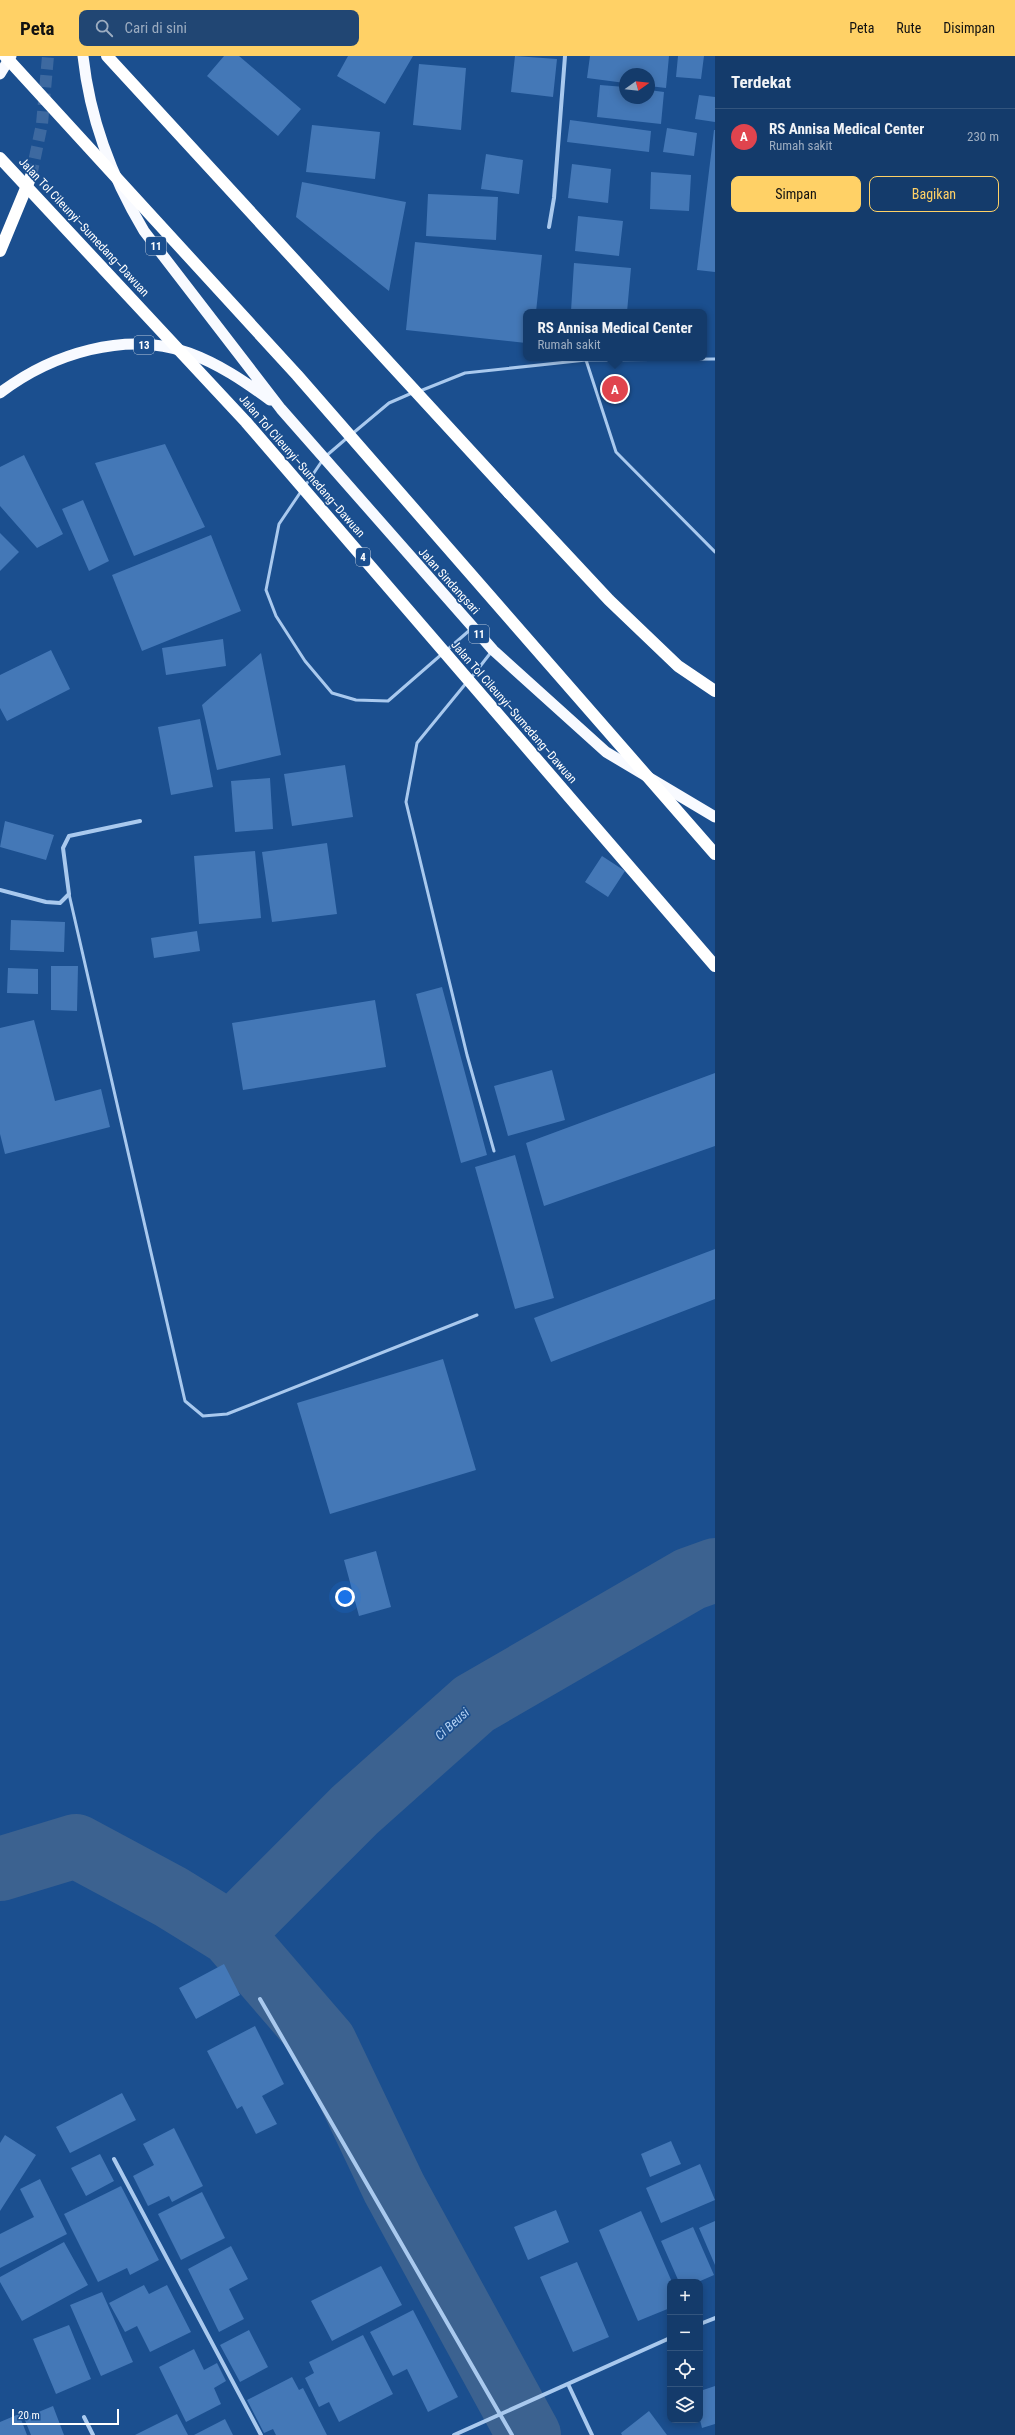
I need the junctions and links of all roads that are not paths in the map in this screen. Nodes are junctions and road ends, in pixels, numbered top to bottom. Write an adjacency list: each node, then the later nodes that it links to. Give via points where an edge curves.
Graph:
1 (5, 56): 22 (highway, bridge, via 297,375)
2 (11, 56): 6 (highway)
3 (83, 56): 14 (highway, 11, via 87,89 96,126 109,165 129,206 144,231)
4 (106, 56): 19 (highway, bridge, via 610,600 672,661)
5 (565, 56): 9 (street, via 554,198)
6 (0, 74)
7 (0, 158): 25 (highway, Jalan Tol Cileunyi–Sumedang–Dawuan / 4, bridge, via 246,422)
8 (31, 176): 10 (highway)
9 (549, 227)
10 (0, 251)
11 (577, 361): 15 (lane, via 465,373 388,403)
12 (586, 361): 16 (lane, via 616,452)
13 (0, 393): 14 (highway, 13, via 38,368 67,356 100,347 148,345 187,352 214,363 243,380)
14 (281, 409): 15 (highway, Jalan Sindangsari / 11)
15 (324, 458): 17 (highway, Jalan Sindangsari / 11); 17 (lane, via 278,524 266,590 276,616 305,661 332,693 356,700 388,701)
16 (715, 552)
17 (473, 628): 18 (highway, Jalan Sindangsari / 11)
18 (493, 650): 20 (highway, Jalan Sindangsari / 11, via 606,752); 26 (lane, via 417,743 406,802 467,1055)
19 (715, 691)
20 (715, 817)
21 (140, 821): 24 (street, via 69,836 63,848)
22 (715, 854)
23 (0, 890): 24 (street, via 60,903)
24 (70, 894): 27 (lane, via 184,1401 203,1416 227,1414)
25 (715, 966)
26 (494, 1151)
27 (477, 1315)
28 (260, 1998): 34 (street)
29 (114, 2159): 37 (street)
30 (715, 2318): 31 (street)
31 (703, 2323)
32 (667, 2339): 33 (street)
33 (568, 2384): 34 (street); 40 (street)
34 (500, 2415): 38 (street); 39 (street)
35 (84, 2417): 36 (street)
36 (93, 2435)
37 (261, 2435)
38 (454, 2435)
39 (512, 2435)
40 (592, 2435)

